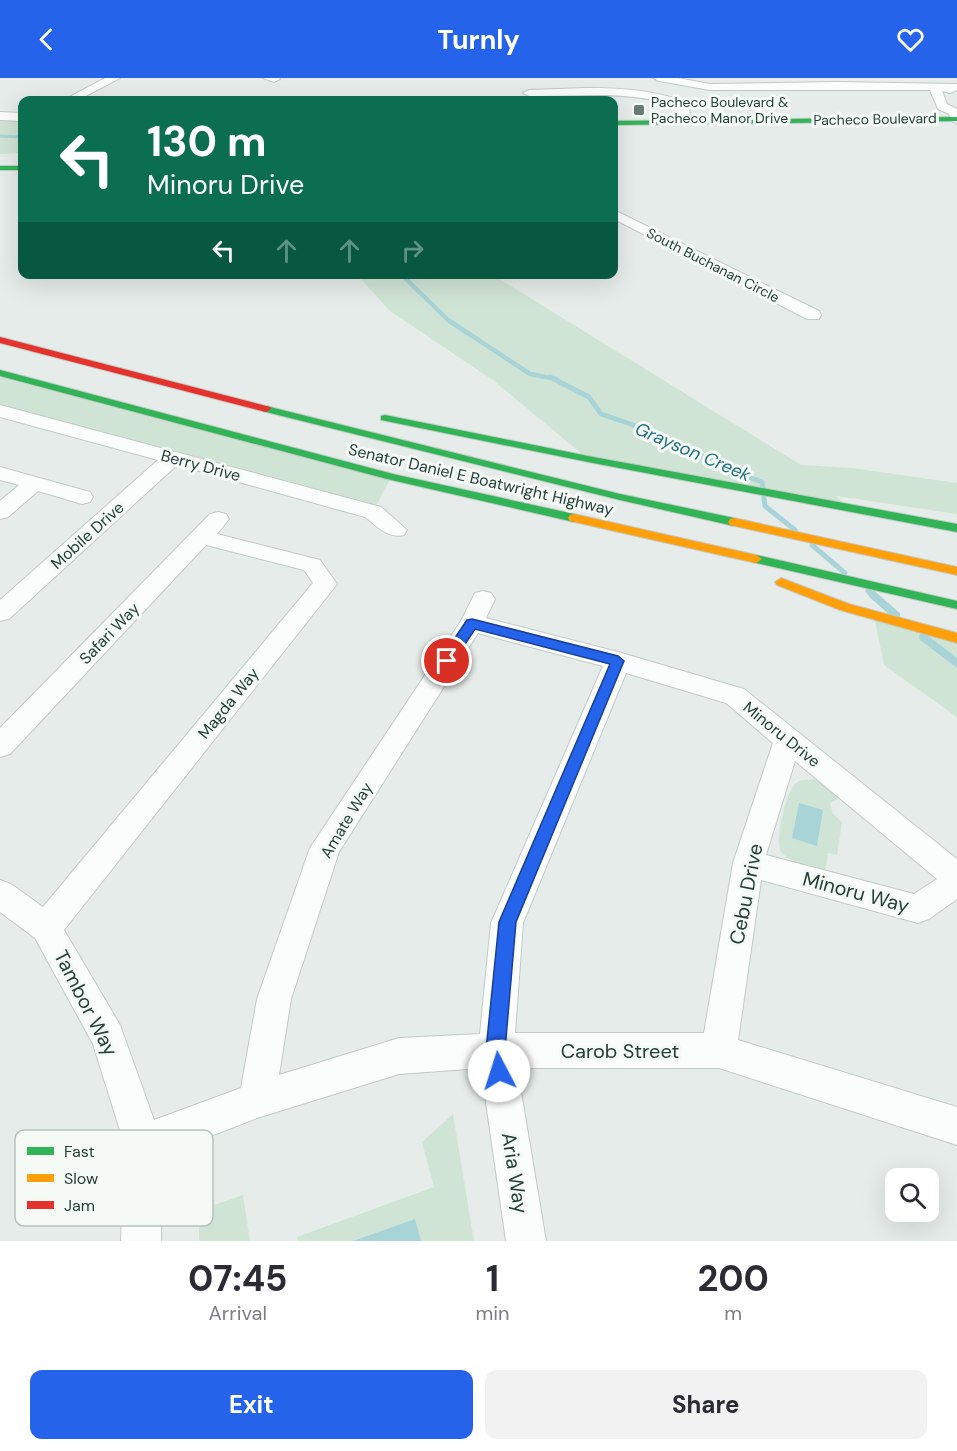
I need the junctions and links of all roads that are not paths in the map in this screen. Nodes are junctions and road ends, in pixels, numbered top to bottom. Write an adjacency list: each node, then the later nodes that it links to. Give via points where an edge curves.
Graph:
1 (113, 78): 9 (street)
2 (269, 78): 4 (street)
3 (659, 78): 5 (street, via 710,87)
4 (274, 79)
5 (833, 81): 6 (street)
6 (935, 82): 7 (street); 13 (street, via 942,106)
7 (957, 87)
8 (529, 93): 10 (street)
9 (78, 96)
10 (546, 96)
11 (580, 96): 12 (street, via 636,94 670,99 682,105)
12 (684, 113): 13 (main road, Pacheco Boulevard); 14 (main road, Pacheco Boulevard)
13 (956, 113): 17 (main road, Pacheco Boulevard)
14 (618, 114)
15 (0, 116): 16 (street)
16 (18, 117)
17 (618, 123)
18 (18, 159): 19 (main road)
19 (0, 160)
20 (0, 168): 21 (main road)
21 (18, 168)
22 (618, 216): 23 (street, South Buchanan Circle)
23 (813, 315)
24 (0, 340): 25 (main road, Senator Daniel E Boatwright Highway)
25 (115, 368): 27 (main road); 39 (main road, Senator Daniel E Boatwright Highway, via 620,497)
26 (0, 373): 38 (main road, Senator Daniel E Boatwright Highway, via 392,477)
27 (274, 396)
28 (0, 411): 30 (street, Berry Drive)
29 (367, 415): 36 (main road)
30 (174, 457): 37 (street, Berry Drive, via 373,512); 42 (street, Mobile Drive)
31 (0, 473): 32 (street)
32 (34, 483): 33 (street); 34 (street)
33 (82, 497)
34 (0, 512)
35 (210, 528): 46 (street, Safari Way); 51 (street, Magda Way, via 312,565 325,584)
36 (957, 528)
37 (396, 530)
38 (723, 553): 40 (main road, Senator Daniel E Boatwright Highway); 43 (main road, via 802,592)
39 (957, 571)
40 (957, 605)
41 (477, 611): 44 (street, Minoru Drive); 54 (street, Amate Way, via 325,848 274,999)
42 (0, 613)
43 (957, 638)
44 (618, 661): 45 (street, Minoru Drive, via 735,696); 52 (street, Aria Way, via 507,922)
45 (788, 740): 47 (street, Cebu Drive); 48 (street, Minoru Drive)
46 (0, 746)
47 (748, 863): 49 (street, Minoru Way, via 918,909); 53 (street, Cebu Drive)
48 (957, 877)
49 (957, 882)
50 (0, 894): 51 (street, Tambor Way)
51 (46, 928): 56 (street, Tambor Way, via 108,1037)
52 (496, 1050): 53 (street, Carob Street); 54 (street, Carob Street, via 399,1056); 60 (street, Aria Way)
53 (719, 1051): 55 (street, Carob Street)
54 (257, 1100): 57 (street, Carob Street)
55 (957, 1126)
56 (139, 1130)
57 (177, 1130)
58 (141, 1226): 59 (street, Tambor Way)
59 (141, 1241)
60 (526, 1241)

